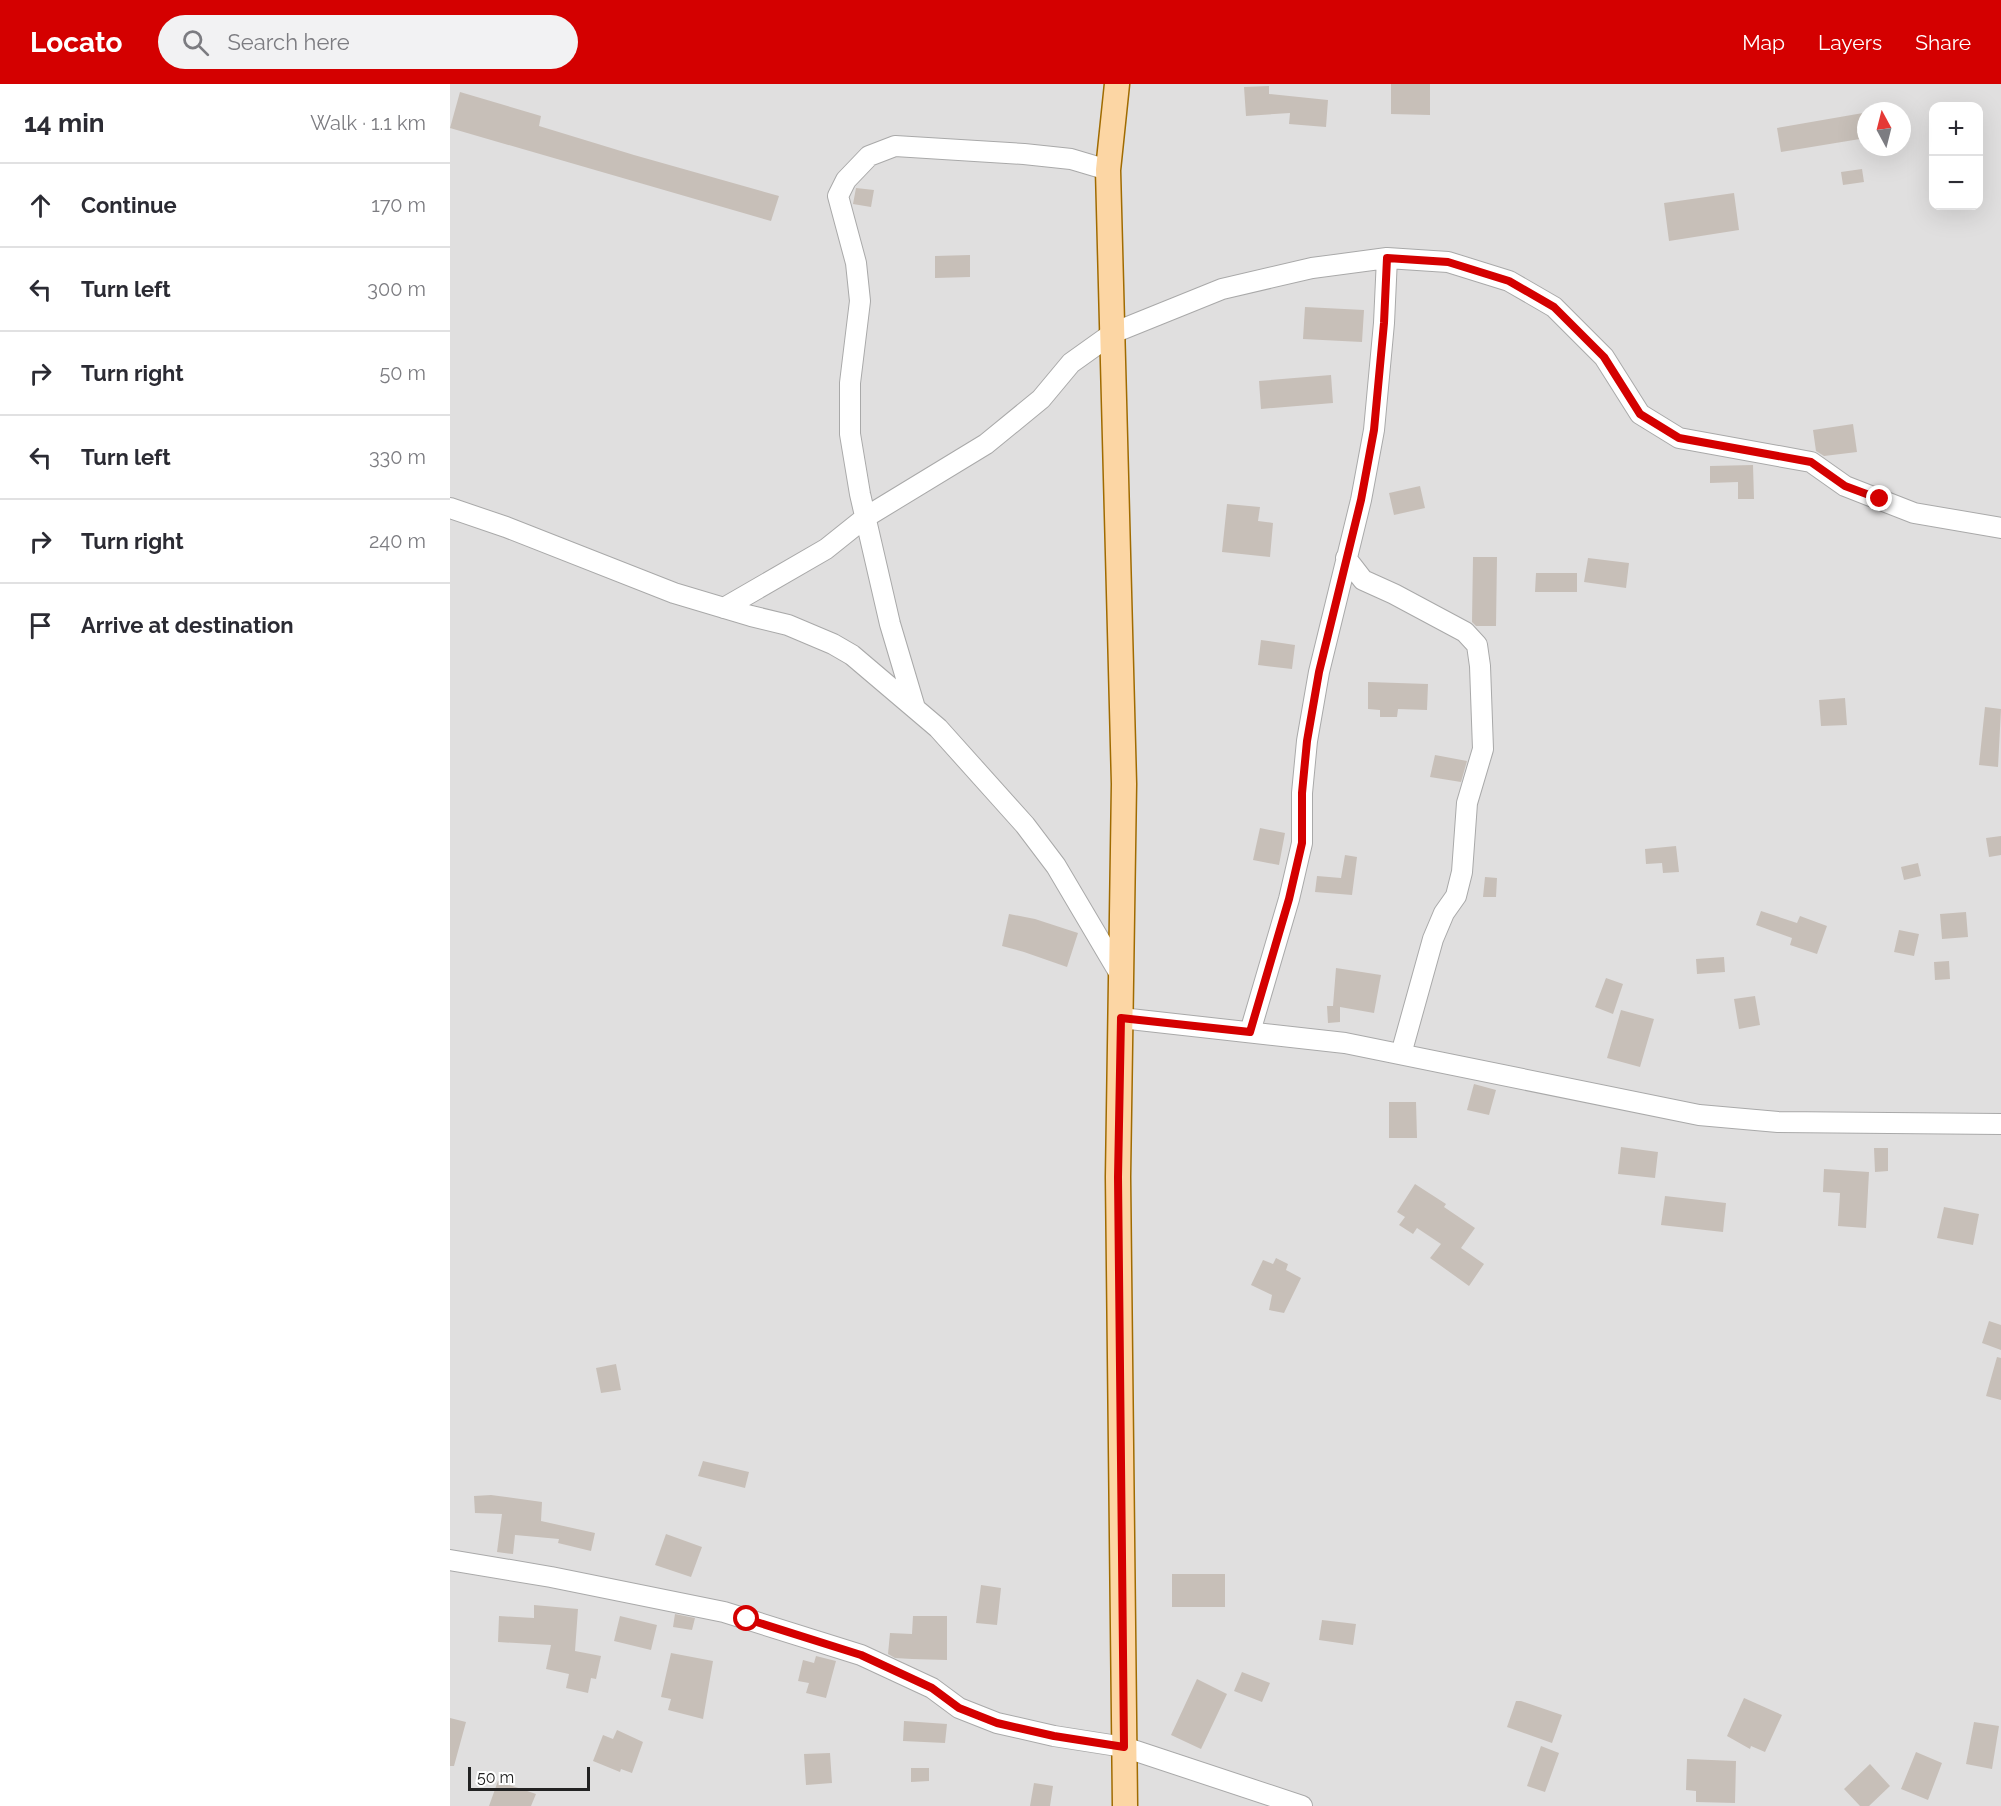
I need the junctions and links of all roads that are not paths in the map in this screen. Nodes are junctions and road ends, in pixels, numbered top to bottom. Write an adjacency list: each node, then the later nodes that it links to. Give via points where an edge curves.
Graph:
1 (1117, 84): 2 (main road)
2 (1108, 170): 4 (main road); 6 (street, via 1071,159 895,146 869,156 846,180 838,196 856,263 860,301 850,383 850,434)
3 (1387, 258): 4 (street, via 1312,268 1221,289); 7 (street, via 1448,262 1509,281 1554,307 1604,357 1640,414 1679,438 1811,462 1845,486 1914,513); 8 (street, via 1374,430)
4 (1113, 333): 6 (street, via 1071,363 1041,399 986,444); 11 (main road, via 1124,784)
5 (450, 508): 9 (street, via 506,526 674,593)
6 (866, 517): 9 (street, via 826,549); 10 (street, via 890,624)
7 (2001, 528)
8 (1346, 558): 13 (street, via 1307,741 1302,843); 14 (street, via 1363,580 1465,632 1477,645 1480,666 1483,749 1467,804 1462,872 1456,896 1433,939)
9 (724, 608): 10 (street, via 788,625 833,644 852,655)
10 (915, 708): 11 (street, via 938,728 1025,825 1056,866)
11 (1121, 976): 12 (main road)
12 (1121, 1018): 13 (street); 17 (main road, via 1118,1177)
13 (1250, 1032): 14 (street)
14 (1401, 1054): 15 (street, via 1699,1115 1778,1122)
15 (2001, 1124)
16 (450, 1560): 17 (street, via 724,1612 861,1655 932,1688 959,1708 997,1723)
17 (1124, 1747): 18 (main road); 19 (street)
18 (1125, 1806)
19 (1302, 1806)

